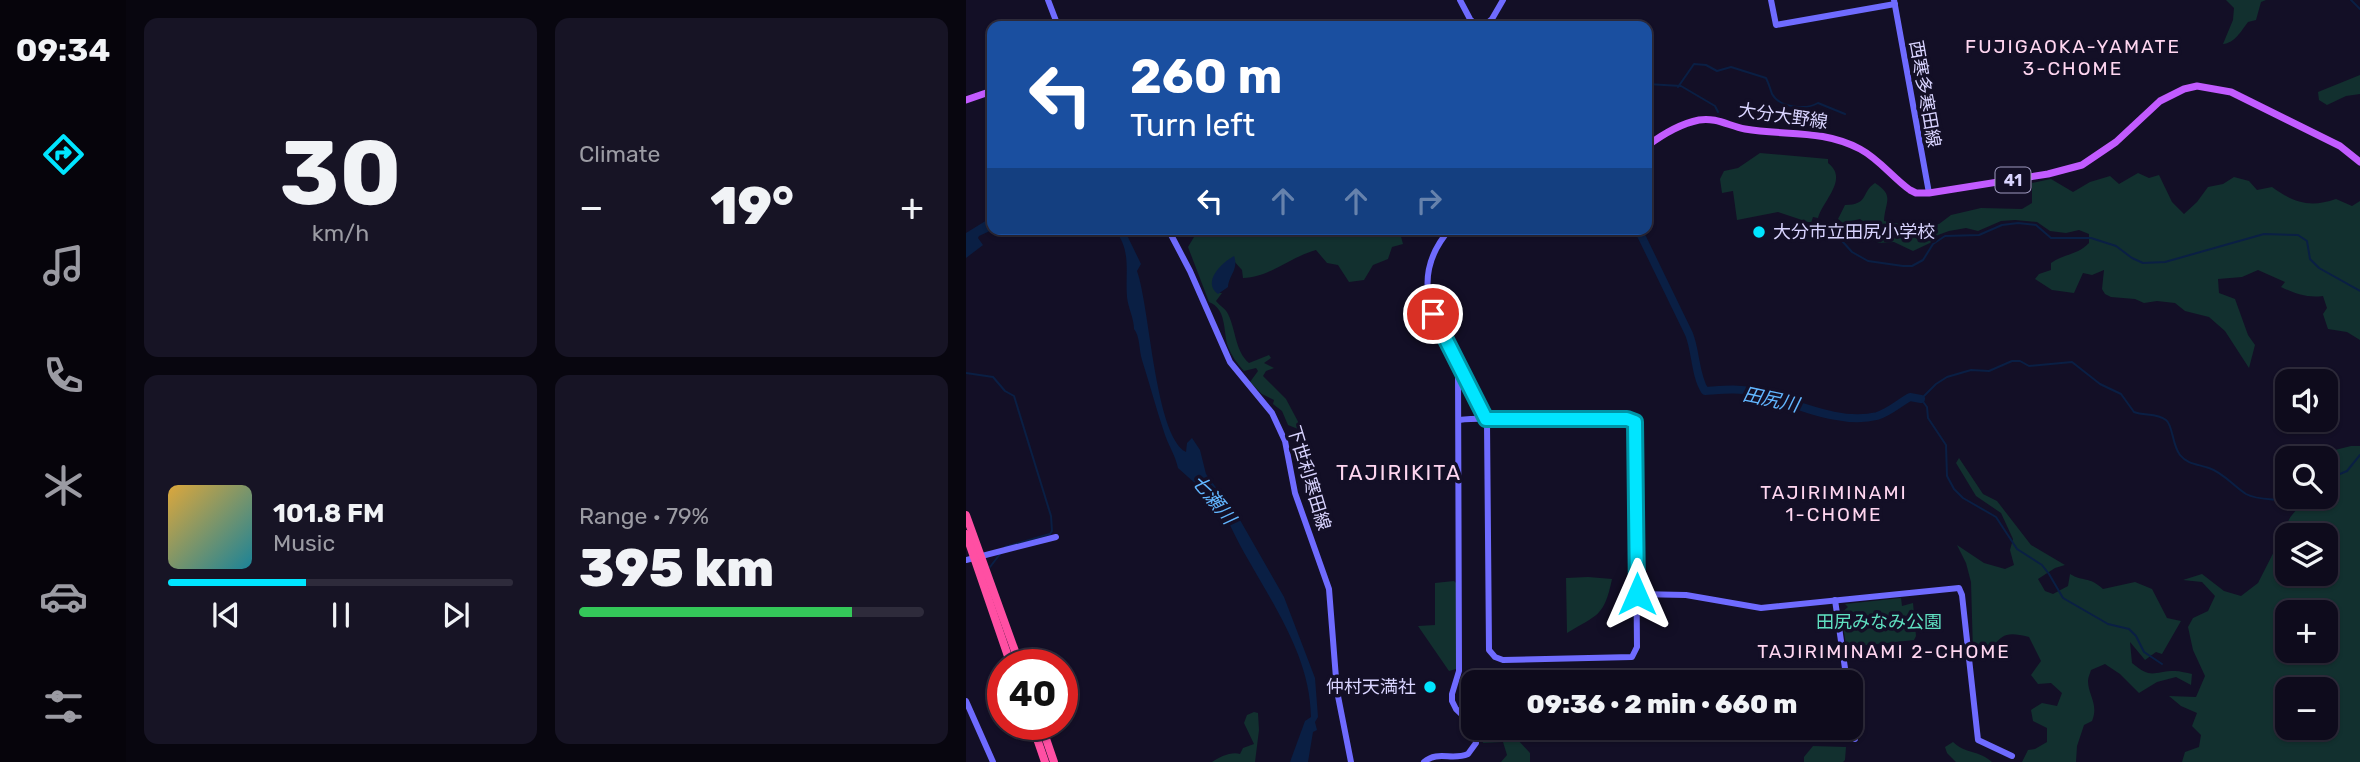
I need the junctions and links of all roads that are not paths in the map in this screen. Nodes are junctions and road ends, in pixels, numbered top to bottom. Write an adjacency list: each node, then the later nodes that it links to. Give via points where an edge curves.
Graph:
1 (1048, 0): 6 (street)
2 (1460, 0): 7 (street)
3 (1503, 0): 8 (street)
4 (1772, 0): 5 (street, via 1776,25)
5 (1894, 2): 13 (street, 西寒多寒田線)
6 (1056, 21)
7 (1472, 21)
8 (1490, 21)
9 (987, 93): 10 (main road)
10 (966, 100)
11 (1652, 143): 13 (main road, 大分大野線, via 1678,126 1704,119 1748,130 1812,134 1863,150 1910,190)
12 (2360, 162): 13 (main road, 41, via 2340,146 2231,92 2197,86 2160,101 2116,142 2082,165)
13 (1929, 193)
14 (1170, 235): 38 (street, 下世利寒田線, via 1230,362 1272,414 1285,441 1298,501 1329,589 1338,701)
15 (1446, 235): 16 (street, via 1431,258 1426,289)
16 (1456, 359): 17 (street); 18 (street)
17 (1486, 419): 18 (street); 23 (street, via 1634,421); 23 (street, via 1490,652 1503,660 1631,658 1637,647)
18 (1459, 420): 30 (street, via 1459,671 1451,696)
19 (966, 515): 22 (highway)
20 (966, 534): 22 (highway)
21 (1056, 537): 22 (street)
22 (974, 558): 25 (highway); 26 (highway)
23 (1637, 594): 24 (street, via 1686,595 1760,608)
24 (1835, 600): 27 (street); 34 (street, via 1961,590 1978,740)
25 (1005, 649)
26 (1013, 649)
27 (1845, 670)
28 (966, 701): 35 (street)
29 (966, 707): 35 (street)
30 (1461, 714)
31 (1037, 740): 36 (highway)
32 (1046, 740): 37 (highway)
33 (1476, 740): 39 (street, via 1468,754 1459,758 1435,755)
34 (2012, 756)
35 (991, 762)
36 (1045, 762)
37 (1054, 762)
38 (1351, 762)
39 (1424, 762)

